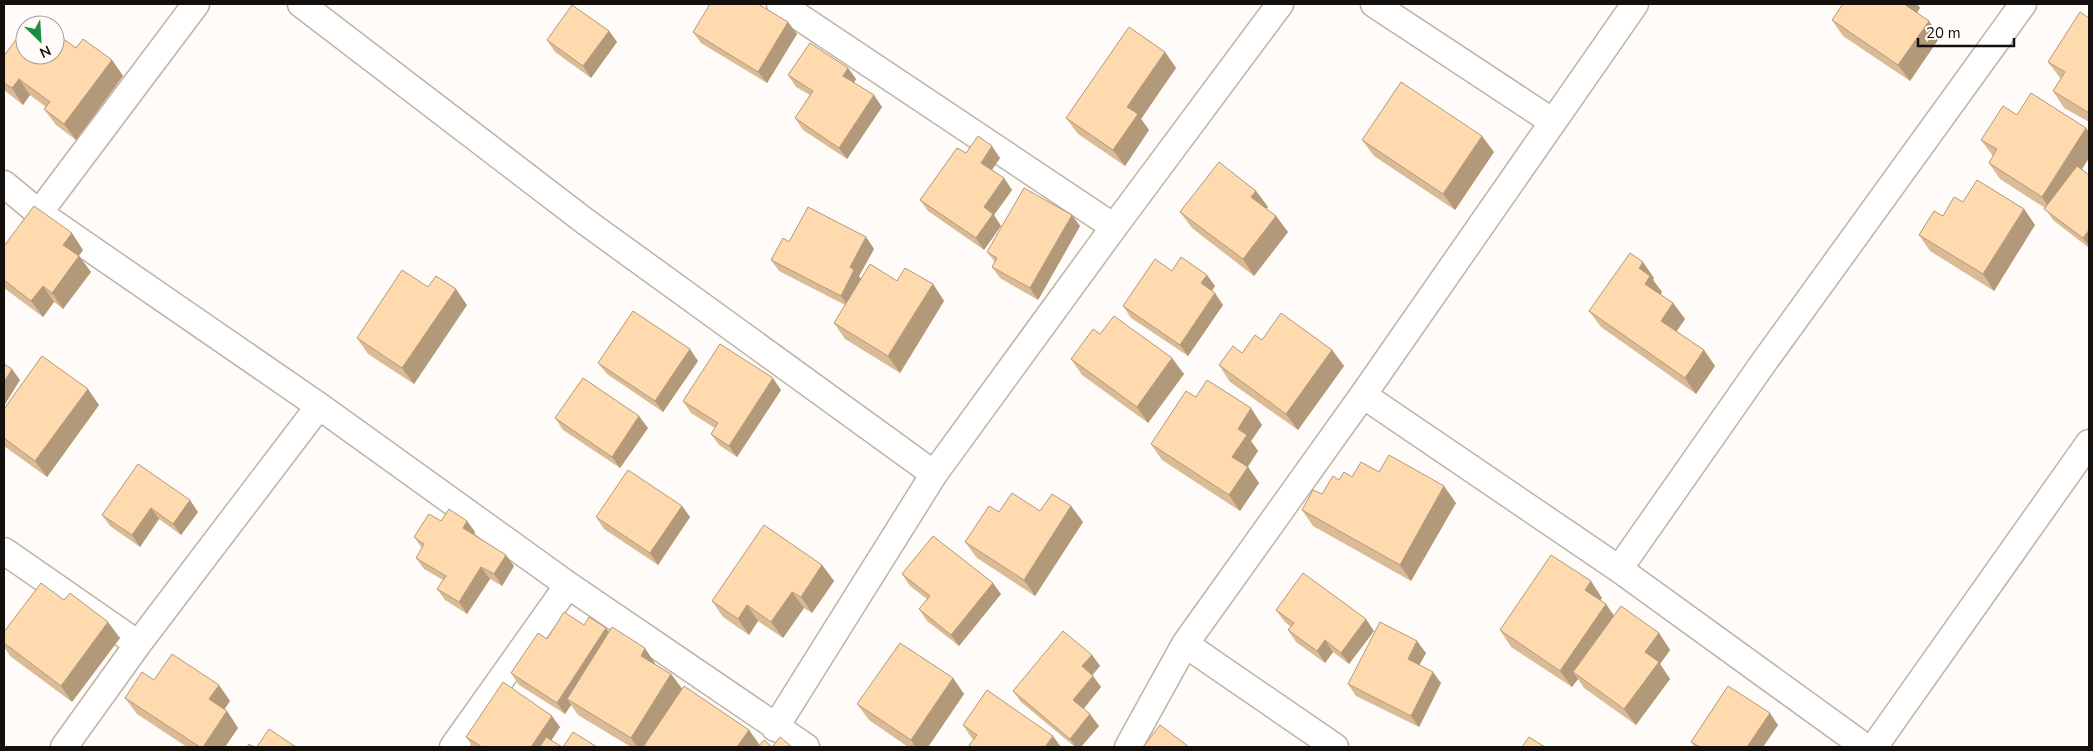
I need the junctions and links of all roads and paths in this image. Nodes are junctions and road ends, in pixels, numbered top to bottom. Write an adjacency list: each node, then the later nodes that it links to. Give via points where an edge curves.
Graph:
1 (196, 4): 10 (street)
2 (301, 4): 15 (street, via 586,222)
3 (780, 4): 11 (street)
4 (1280, 4): 11 (street)
5 (1374, 4): 8 (street)
6 (1636, 4): 8 (street)
7 (2022, 4): 17 (street)
8 (1553, 122): 12 (street)
9 (4, 184): 10 (street)
10 (39, 213): 13 (street)
11 (1114, 227): 15 (street)
12 (1364, 395): 17 (street); 20 (street)
13 (319, 406): 18 (street); 19 (street)
14 (2089, 443): 28 (street)
15 (934, 474): 21 (street)
16 (4, 550): 19 (street)
17 (1619, 569): 27 (street)
18 (568, 584): 21 (street); 23 (street)
19 (138, 644): 22 (street)
20 (1185, 644): 25 (street); 26 (street)
21 (775, 728): 24 (street)
22 (64, 747)
23 (453, 747)
24 (806, 747)
25 (1128, 747)
26 (1335, 747)
27 (1865, 747)
28 (1874, 747)

